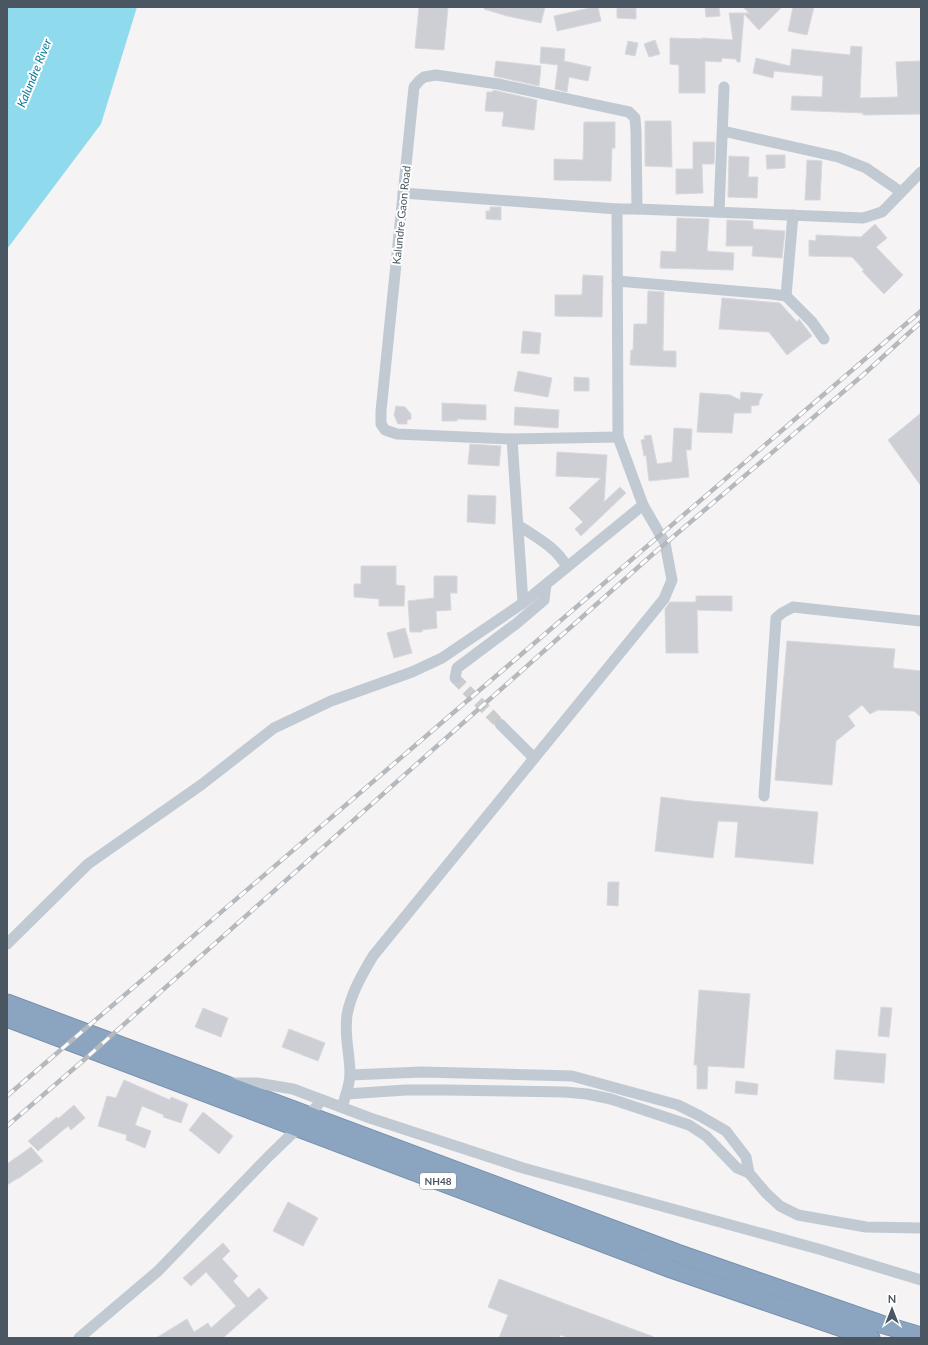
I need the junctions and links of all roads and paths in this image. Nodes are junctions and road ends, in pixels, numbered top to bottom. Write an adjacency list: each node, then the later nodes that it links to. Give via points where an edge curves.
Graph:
1 (724, 87): 2 (street)
2 (723, 131): 4 (street, via 838,157 866,168); 8 (street)
3 (921, 172): 4 (street)
4 (901, 192): 9 (street, via 882,212 863,218)
5 (403, 193): 6 (street); 7 (street, Kalundre Gaon Road, via 414,87 424,77 436,75 498,84 629,112 635,118); 14 (street, Kalundre Gaon Road, via 380,411 381,424 385,430 397,434)
6 (617, 209): 7 (street); 10 (street)
7 (637, 209): 8 (street)
8 (719, 212): 9 (street)
9 (792, 215): 11 (street)
10 (617, 281): 11 (street); 13 (street)
11 (786, 296): 12 (street, via 812,322)
12 (824, 339)
13 (618, 437): 14 (street, Kalundre Gaon Road); 15 (street)
14 (512, 439): 16 (street)
15 (644, 505): 17 (street); 23 (street, via 665,543 672,580 664,599)
16 (518, 525): 17 (street, via 553,548); 19 (street)
17 (567, 567): 18 (street)
18 (546, 585): 19 (street); 21 (street, via 544,600 457,668)
19 (523, 603): 25 (street, via 442,658 412,672 331,701 274,728 201,785 88,864)
20 (921, 621): 24 (street, via 792,607 776,618)
21 (455, 678)
22 (500, 724): 23 (street)
23 (534, 758): 28 (street, via 373,956 350,1000 346,1040)
24 (764, 796)
25 (7, 944)
26 (7, 1003): 29 (highway, NH48)
27 (7, 1018): 33 (highway, NH48)
28 (350, 1074): 30 (street); 36 (street, via 422,1072 572,1076 678,1105 700,1116 726,1131 746,1157)
29 (221, 1083): 31 (street, via 257,1083 293,1089); 33 (highway, NH48)
30 (346, 1094): 32 (street); 36 (street, via 446,1090 587,1094 611,1099 689,1125 706,1136 737,1168)
31 (322, 1100): 32 (street); 33 (street)
32 (342, 1107): 34 (street)
33 (303, 1122): 35 (highway, NH48); 40 (street, via 158,1271); 41 (highway, NH48, via 671,1269)
34 (395, 1127): 35 (street); 38 (street, via 522,1168 822,1250)
35 (389, 1145): 39 (highway, NH48, via 677,1253)
36 (749, 1173): 37 (street, via 780,1206 798,1215 866,1227)
37 (921, 1228)
38 (921, 1280)
39 (921, 1336)
40 (79, 1338)
41 (871, 1338)

